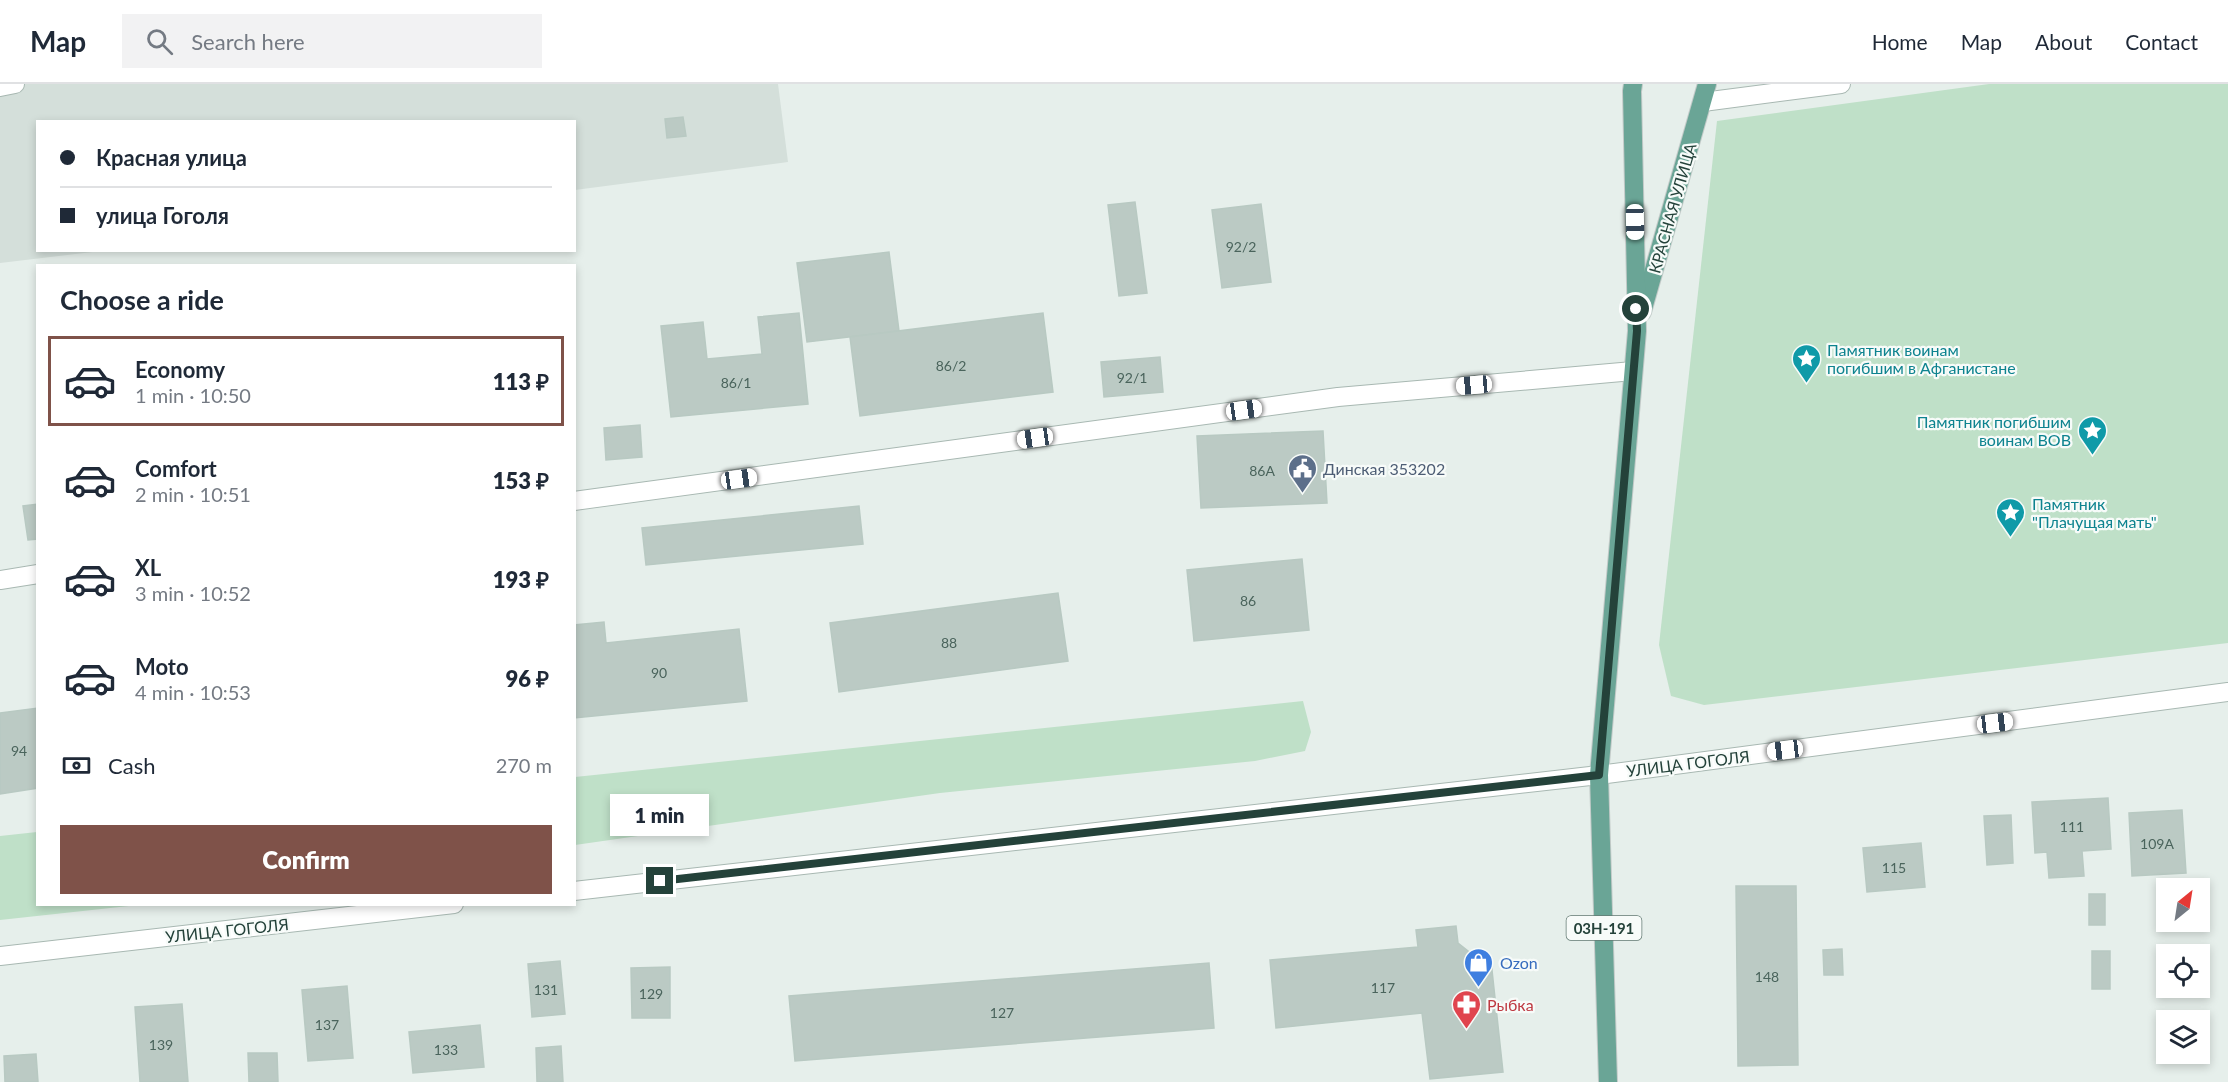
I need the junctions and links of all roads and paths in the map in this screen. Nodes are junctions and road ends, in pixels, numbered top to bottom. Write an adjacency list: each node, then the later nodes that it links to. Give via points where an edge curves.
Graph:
1 (15, 84): 4 (street)
2 (1633, 84): 6 (main road, КРАСНАЯ УЛИЦА / 03Н-191)
3 (1841, 84): 5 (street)
4 (0, 87)
5 (1705, 93): 6 (main road, КРАСНАЯ УЛИЦА / 03Н-191)
6 (1637, 331): 7 (main road, КРАСНАЯ УЛИЦА / 03Н-191)
7 (1633, 371): 8 (street, via 1338,397); 12 (main road, КРАСНАЯ УЛИЦА / 03Н-191)
8 (576, 501)
9 (36, 574): 10 (street)
10 (0, 579)
11 (2228, 692): 12 (street, УЛИЦА ГОГОЛЯ)
12 (1599, 775): 13 (street, УЛИЦА ГОГОЛЯ); 16 (main road, КРАСНАЯ УЛИЦА / 03Н-191)
13 (576, 891)
14 (437, 906): 15 (street, УЛИЦА ГОГОЛЯ)
15 (0, 956)
16 (1608, 1082)

